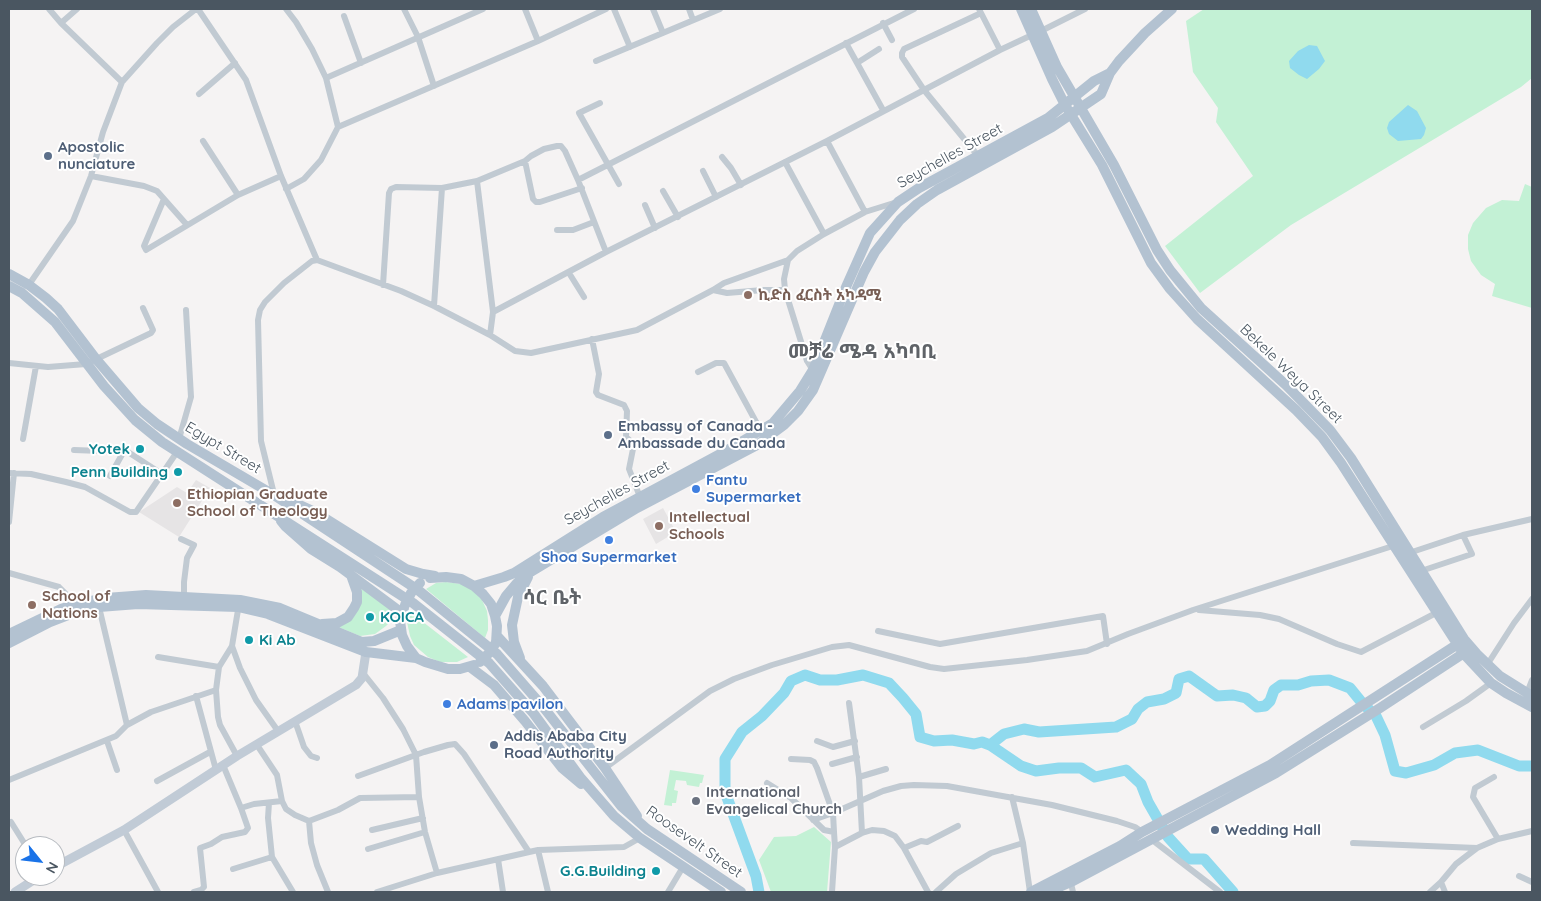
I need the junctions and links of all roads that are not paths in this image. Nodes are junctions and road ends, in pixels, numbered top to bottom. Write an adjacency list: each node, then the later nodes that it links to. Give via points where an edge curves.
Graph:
1 (49, 9): 21 (street)
2 (76, 9): 21 (street)
3 (197, 9): 33 (street); 38 (street, via 157,42)
4 (286, 9): 37 (street)
5 (404, 9): 25 (street)
6 (483, 9): 25 (street)
7 (525, 9): 27 (street)
8 (606, 9): 27 (street)
9 (614, 9): 29 (street)
10 (653, 9): 23 (street)
11 (688, 9): 20 (street)
12 (720, 9): 20 (street)
13 (914, 9): 22 (street)
14 (1021, 9): 24 (main road)
15 (1031, 9): 24 (main road)
16 (1085, 9): 24 (street)
17 (1172, 9): 36 (main road, via 1145,33)
18 (980, 11): 31 (street); 40 (street, via 904,49 902,57)
19 (344, 16): 34 (street)
20 (693, 20): 23 (street)
21 (60, 23): 38 (street)
22 (884, 24): 26 (street); 28 (street)
23 (663, 33): 29 (street)
24 (1037, 33): 31 (street); 42 (main road, Bekele Weya Street); 44 (main road)
25 (418, 37): 34 (street); 39 (street)
26 (892, 40)
27 (538, 41): 39 (street)
28 (846, 43): 35 (street); 55 (street)
29 (630, 47): 32 (street)
30 (879, 49): 35 (street)
31 (1000, 50): 40 (street)
32 (596, 61)
33 (235, 63): 41 (street); 58 (street, via 253,96)
34 (361, 63): 37 (street)
35 (857, 63): 46 (street)
36 (1110, 73): 42 (main road, Seychelles Street); 45 (main road, Seychelles Street, via 1101,94)
37 (326, 78): 48 (street)
38 (122, 82): 57 (street)
39 (434, 86): 48 (street)
40 (924, 90): 46 (street); 52 (street)
41 (199, 94)
42 (1074, 97): 44 (main road, Seychelles Street); 45 (main road, Bekele Weya Street)
43 (600, 103): 55 (street, via 578,113)
44 (1065, 105): 47 (main road); 52 (main road, Seychelles Street)
45 (1081, 108): 47 (main road, Seychelles Street); 108 (main road, Bekele Weya Street, via 1157,250 1191,298 1308,407 1330,430)
46 (883, 110): 50 (street)
47 (1071, 115): 101 (main road, Seychelles Street, via 938,190 900,220 864,272); 108 (main road, via 1102,165 1152,263 1170,289 1197,319)
48 (338, 127): 65 (street, via 321,160 304,179)
49 (204, 141): 67 (street)
50 (828, 141): 54 (street); 72 (street)
51 (722, 157): 62 (street)
52 (978, 157): 70 (main road, Seychelles Street)
53 (525, 161): 59 (street, via 544,149 561,146); 60 (street); 64 (street, via 536,202)
54 (785, 162): 62 (street); 78 (street)
55 (606, 165): 59 (street); 61 (street)
56 (703, 171): 68 (street)
57 (91, 176): 69 (street, via 144,186 157,191); 86 (street, via 73,221)
58 (281, 176): 65 (street); 67 (street)
59 (578, 180): 64 (street)
60 (476, 181): 63 (street); 93 (street)
61 (619, 184)
62 (741, 185): 68 (street)
63 (442, 188): 84 (street, via 391,189); 90 (street)
64 (582, 188): 74 (street)
65 (286, 189): 80 (street)
66 (663, 191): 73 (street)
67 (238, 195): 75 (street)
68 (716, 197): 73 (street)
69 (164, 199): 75 (street); 75 (street, via 144,249 149,250)
70 (898, 202): 72 (street); 101 (main road, Seychelles Street, via 863,247)
71 (644, 205): 76 (street)
72 (865, 212): 78 (street)
73 (678, 217): 76 (street)
74 (594, 222): 77 (street, via 573,230); 79 (street)
75 (187, 225)
76 (655, 228): 79 (street)
77 (557, 230)
78 (824, 234): 81 (street)
79 (606, 252): 82 (street)
80 (317, 260): 84 (street); 112 (street, via 307,263 265,302 258,320 261,441)
81 (788, 260): 87 (street, via 724,283); 88 (street)
82 (569, 273): 89 (street); 93 (street)
83 (9, 274): 86 (main road, Egypt Street)
84 (384, 285): 90 (street)
85 (9, 286): 86 (main road, Egypt Street)
86 (25, 289): 96 (main road, Egypt Street, via 46,298 58,309); 98 (main road, Egypt Street)
87 (714, 290): 88 (street, via 727,293); 95 (street, via 637,330)
88 (785, 290): 101 (street, via 806,361)
89 (584, 297)
90 (434, 306): 94 (street)
91 (142, 308): 96 (street, via 151,333)
92 (186, 310): 104 (street, via 191,397)
93 (493, 312): 94 (street)
94 (490, 335): 95 (street, via 516,351 531,353)
95 (592, 340): 113 (street, via 599,374 596,392 624,405 627,411 626,436 634,444 629,469)
96 (96, 359): 98 (street); 104 (main road, Egypt Street, via 138,408)
97 (9, 363): 99 (street)
98 (86, 364): 99 (street); 107 (main road, Egypt Street, via 135,420)
99 (36, 366): 103 (street)
100 (698, 372): 102 (street, via 716,363 724,364)
101 (816, 373): 102 (main road, Seychelles Street, via 773,423); 123 (main road, Seychelles Street, via 813,390 773,434 637,508)
102 (761, 431): 113 (main road, Seychelles Street)
103 (23, 439)
104 (178, 439): 112 (main road, Egypt Street)
105 (74, 450): 106 (street)
106 (124, 451): 110 (street); 111 (street)
107 (177, 452): 110 (street); 114 (main road, Egypt Street)
108 (1346, 460): 119 (main road, Bekele Weya Street)
109 (11, 473): 110 (street, via 30,474 85,487 130,512 140,509); 116 (street)
110 (162, 474)
111 (110, 476)
112 (275, 496): 125 (main road, via 315,512 406,569); 143 (main road, Egypt Street)
113 (640, 497): 126 (main road, Seychelles Street, via 514,573)
114 (276, 514): 124 (main road, via 301,541); 153 (main road, Egypt Street, via 413,603)
115 (1532, 519): 117 (street)
116 (9, 522)
117 (1463, 535): 120 (street); 121 (street, via 1472,554)
118 (181, 539): 127 (street, via 194,545 187,558)
119 (1398, 544): 120 (main road, Bekele Weya Street); 134 (street); 135 (main road)
120 (1409, 553): 121 (main road, Bekele Weya Street)
121 (1421, 571): 146 (main road, Bekele Weya Street)
122 (9, 573): 130 (street, via 59,587)
123 (529, 573): 136 (main road, Seychelles Street, via 506,596); 151 (main road, via 513,618 514,642)
124 (351, 575): 133 (main road); 137 (main road, via 357,592 354,608 348,617 337,623)
125 (435, 576): 126 (main road, via 461,579); 133 (main road, bridge, via 420,583)
126 (474, 586): 136 (main road, via 491,604)
127 (184, 597): 129 (main road); 131 (main road)
128 (1532, 598): 154 (street)
129 (138, 600): 130 (main road, via 106,598); 131 (main road); 132 (main road)
130 (76, 604): 141 (main road)
131 (239, 604): 137 (main road, via 280,608); 145 (street); 147 (main road)
132 (98, 607): 142 (main road, via 50,622); 165 (street)
133 (403, 609): 139 (main road)
134 (1193, 610): 135 (street, via 1279,619 1361,652); 144 (street)
135 (1436, 613): 138 (main road)
136 (495, 616): 143 (main road)
137 (321, 624): 139 (main road, via 362,642 374,641)
138 (1447, 629): 146 (main road); 150 (main road)
139 (401, 630): 149 (main road)
140 (878, 631): 144 (street, via 940,644 1102,616)
141 (9, 634)
142 (9, 643)
143 (496, 644): 151 (main road); 153 (main road, bridge); 202 (main road, Roosevelt Street, via 607,790)
144 (1107, 644): 180 (street, via 1088,651 944,669 849,646 832,647 734,679 710,691)
145 (232, 646): 155 (street); 167 (street, via 256,700)
146 (1464, 646): 150 (main road); 152 (main road); 154 (main road, Bekele Weya Street)
147 (366, 652): 149 (main road); 156 (street)
148 (158, 658): 155 (street)
149 (416, 658): 153 (main road, via 448,669)
150 (1445, 659): 152 (main road); 201 (main road); 201 (main road, via 1380,708 1276,773)
151 (521, 661): 180 (main road)
152 (1471, 663): 158 (main road)
153 (480, 664): 189 (main road, Roosevelt Street, via 534,714); 189 (main road, via 569,775)
154 (1487, 664): 160 (main road, Bekele Weya Street)
155 (219, 667): 159 (street)
156 (364, 673): 164 (street, via 356,685); 173 (street, via 403,729)
157 (1532, 680): 160 (street)
158 (1491, 683): 163 (main road); 166 (street)
159 (216, 690): 161 (street); 174 (street, via 220,725)
160 (1530, 694)
161 (196, 696): 165 (street, via 151,712); 172 (street)
162 (849, 703): 169 (street)
163 (1532, 707)
164 (294, 721): 167 (street); 176 (street, via 304,747)
165 (127, 725): 168 (street)
166 (1423, 727)
167 (278, 731): 171 (street)
168 (107, 741): 182 (street); 186 (street)
169 (855, 741): 170 (street, via 833,746); 175 (street)
170 (816, 742)
171 (257, 744): 174 (street); 192 (street, via 276,775)
172 (210, 752): 179 (street); 187 (street)
173 (416, 755): 183 (street); 191 (street); 223 (street, via 448,745 458,746)
174 (237, 756): 179 (street)
175 (857, 757): 178 (street); 184 (street)
176 (317, 758)
177 (791, 759): 196 (street, via 814,762)
178 (832, 764)
179 (219, 768): 195 (street); 205 (street)
180 (605, 768): 202 (main road)
181 (886, 769): 184 (street)
182 (118, 770)
183 (358, 776)
184 (859, 777): 193 (street)
185 (1494, 778): 215 (street, via 1475,788 1473,797)
186 (9, 780)
187 (157, 781)
188 (767, 783): 198 (street, via 791,798)
189 (590, 790): 213 (main road, Roosevelt Street)
190 (1012, 796): 193 (street, via 947,786 914,785 883,791); 210 (street, via 1117,821); 216 (street)
191 (419, 797): 197 (street); 199 (street, via 360,798)
192 (282, 801): 194 (street); 199 (street, via 291,812)
193 (861, 801): 196 (street); 211 (street)
194 (269, 803): 195 (street); 224 (street)
195 (241, 808): 236 (street, via 248,828 246,832 222,837 200,848 204,887)
196 (833, 813): 198 (street); 209 (street)
197 (424, 818): 206 (street); 208 (street)
198 (813, 820): 209 (street, via 824,830)
199 (309, 821): 238 (street, via 313,850)
200 (11, 822): 212 (street)
201 (1171, 822): 204 (main road)
202 (640, 824): 234 (main road, Roosevelt Street)
203 (958, 826): 219 (street, via 927,842)
204 (1160, 828): 210 (main road); 214 (main road)
205 (124, 830): 226 (street); 235 (street)
206 (372, 830)
207 (1532, 831): 215 (street)
208 (425, 832): 221 (street); 229 (street)
209 (834, 832): 218 (street)
210 (1142, 832): 233 (main road)
211 (862, 834): 218 (street); 219 (street, via 872,830 884,831 895,836)
212 (20, 836)
213 (640, 838): 222 (street, via 624,847); 227 (main road, Roosevelt Street)
214 (1151, 839): 233 (main road); 249 (street)
215 (1498, 839): 220 (street)
216 (1022, 843): 246 (street, via 991,852 956,874); 247 (street)
217 (1353, 843): 220 (street)
218 (835, 847): 244 (street)
219 (904, 848): 245 (street)
220 (1478, 848): 231 (street, via 1456,864)
221 (368, 849)
222 (538, 850): 223 (street); 241 (street)
223 (529, 852): 225 (street)
224 (272, 856): 228 (street); 237 (street)
225 (498, 859): 229 (street); 240 (street)
226 (65, 862)
227 (683, 867): 242 (street); 243 (main road, Roosevelt Street)
228 (233, 869)
229 (437, 873): 239 (street)
230 (1519, 876): 232 (street)
231 (1441, 882): 250 (street); 251 (street)
232 (1532, 882)
233 (1071, 883): 247 (main road); 248 (main road)
234 (737, 889)
235 (158, 892)
236 (194, 892)
237 (292, 892)
238 (328, 892)
239 (377, 892)
240 (503, 892)
241 (548, 892)
242 (668, 892)
243 (721, 892)
244 (832, 892)
245 (928, 892)
246 (936, 892)
247 (1030, 892)
248 (1048, 892)
249 (1220, 892)
250 (1430, 892)
251 (1445, 892)

